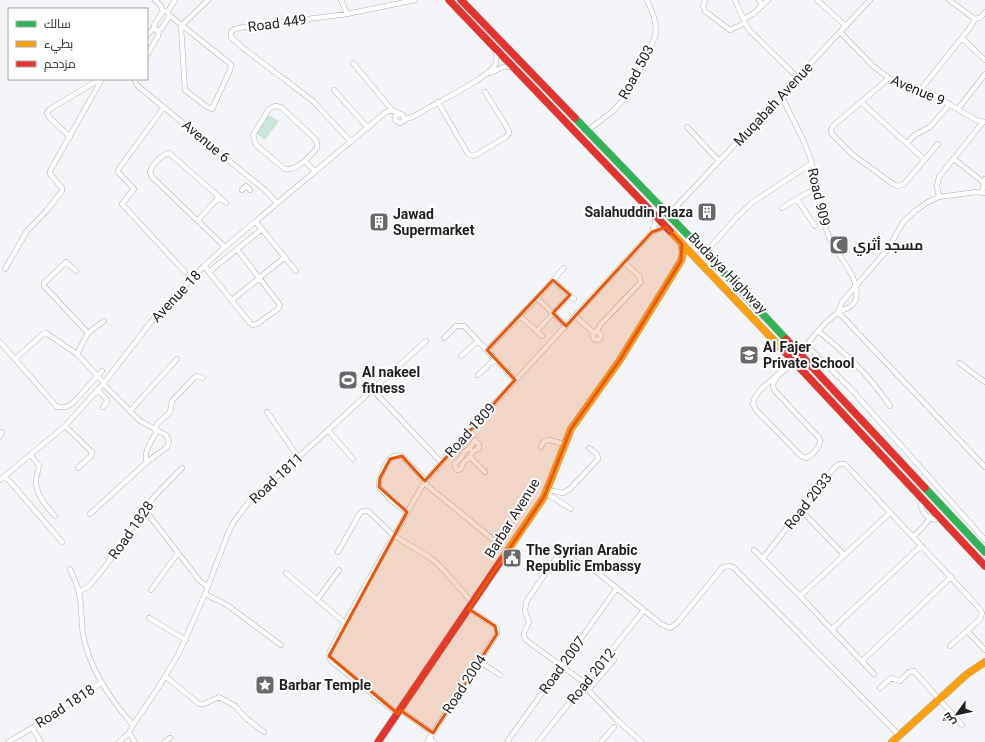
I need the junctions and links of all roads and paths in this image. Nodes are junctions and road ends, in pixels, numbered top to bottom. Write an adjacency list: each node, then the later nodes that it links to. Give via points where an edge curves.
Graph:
1 (155, 0): 18 (street)
2 (175, 0): 18 (street)
3 (208, 0): 24 (street)
4 (341, 0): 19 (street)
5 (415, 0): 19 (street, Road 449)
6 (449, 0): 31 (main road, Budaiya Highway)
7 (462, 0): 59 (main road, Budaiya Highway)
8 (647, 0): 59 (street, Road 503, via 656,23 655,37 629,92 613,111)
9 (705, 0): 22 (street, via 705,11 730,30 734,30)
10 (735, 0): 22 (street)
11 (759, 0): 16 (street)
12 (768, 0): 16 (street)
13 (817, 0): 25 (street)
14 (870, 0): 25 (street, Muqabah Avenue)
15 (950, 0): 21 (street)
16 (762, 5): 22 (street)
17 (985, 12): 21 (street, via 980,18)
18 (167, 13): 20 (street); 23 (street); 24 (street)
19 (347, 14): 61 (street, Road 449, via 244,27 231,32 231,37 313,101)
20 (158, 18): 23 (street); 26 (street)
21 (975, 19): 30 (street)
22 (744, 21): 38 (street, via 750,31)
23 (166, 22): 27 (street)
24 (182, 26): 24 (street, via 185,90 212,109 231,65)
25 (846, 26): 28 (street, Muqabah Avenue)
26 (154, 28): 27 (street); 29 (street)
27 (159, 31): 32 (street)
28 (840, 32): 38 (street, Muqabah Avenue); 39 (street, Avenue 9, via 873,66)
29 (148, 34)
30 (962, 38): 33 (street); 43 (street)
31 (496, 50): 35 (main road, Budaiya Highway); 37 (street, via 495,66)
32 (148, 53)
33 (985, 60)
34 (353, 63): 52 (street)
35 (512, 67): 37 (street, via 500,68); 75 (main road, Budaiya Highway)
36 (985, 74): 51 (street)
37 (485, 75): 47 (street)
38 (798, 78): 46 (street, Muqabah Avenue)
39 (889, 78): 43 (street, Avenue 9); 48 (street)
40 (99, 80): 60 (street, via 47,113)
41 (100, 80): 60 (street)
42 (136, 80): 50 (street, Avenue 6)
43 (921, 89): 49 (street, Avenue 9)
44 (334, 90): 58 (street)
45 (485, 92): 47 (street, via 509,133 474,156 468,154)
46 (780, 95): 67 (street, Muqabah Avenue); 68 (street, Road 909)
47 (438, 102): 54 (street, via 411,118)
48 (861, 102): 62 (street); 65 (street, via 832,126 832,134 844,146 898,186 904,184)
49 (950, 104): 51 (street, Avenue 9); 62 (street, via 930,127 913,136)
50 (164, 107): 70 (street, Avenue 6); 106 (street, via 118,170 134,189 122,204)
51 (958, 109): 56 (street, Avenue 9)
52 (392, 110): 53 (street, Avenue 18); 54 (street)
53 (383, 115): 55 (street); 58 (street, Avenue 18)
54 (403, 116): 55 (street, via 396,115); 55 (street, via 404,122 400,123)
55 (395, 118)
56 (984, 122): 64 (street)
57 (687, 127): 67 (street)
58 (368, 128): 61 (street, Avenue 18)
59 (587, 131): 72 (main road, Budaiya Highway)
60 (70, 137): 103 (street, via 50,171 62,191 27,231)
61 (351, 142): 69 (street, Avenue 18)
62 (907, 144): 65 (street)
63 (938, 144): 65 (street)
64 (954, 159): 71 (street); 78 (street, via 939,177)
65 (925, 160)
66 (305, 161): 66 (street, via 292,169 286,169 256,145 253,135 269,109 281,107 315,139 317,148); 69 (street)
67 (719, 161): 82 (street, Muqabah Avenue)
68 (812, 163): 74 (street, Road 909); 96 (street, via 753,202)
69 (315, 172): 81 (street, Avenue 18)
70 (252, 179): 73 (street); 81 (street, Avenue 6)
71 (984, 180): 76 (street)
72 (640, 186): 75 (main road); 84 (main road, Budaiya Highway)
73 (246, 189)
74 (817, 190): 79 (street); 110 (street, Road 909, via 830,239)
75 (633, 193): 85 (main road, Budaiya Highway)
76 (984, 193): 78 (street)
77 (219, 197): 80 (street); 86 (street); 86 (street, via 169,153 164,154 151,169 152,177)
78 (939, 197): 110 (street, via 922,206 903,222 891,245)
79 (797, 199): 83 (street); 89 (street)
80 (226, 203)
81 (277, 203): 87 (street, Avenue 18)
82 (676, 207): 84 (street, Muqabah Avenue); 88 (street)
83 (782, 208)
84 (664, 211): 88 (main road, Budaiya Highway)
85 (655, 216): 90 (main road, Budaiya Highway); 92 (street)
86 (198, 220): 94 (street)
87 (256, 222): 91 (street); 94 (street, Avenue 18)
88 (677, 224): 96 (main road, Budaiya Highway)
89 (815, 226)
90 (666, 228): 92 (street); 93 (main road, Budaiya Highway)
91 (262, 229): 95 (street); 98 (street)
92 (652, 232): 100 (street, Road 1809)
93 (682, 244): 97 (main road, Budaiya Highway); 99 (main road, Barbar Avenue)
94 (225, 247): 101 (street, Avenue 18)
95 (237, 249): 107 (street); 108 (street)
96 (705, 253): 132 (main road, Budaiya Highway)
97 (695, 256): 99 (main road); 134 (main road, Budaiya Highway)
98 (285, 257): 105 (street); 108 (street)
99 (681, 261): 160 (main road, Barbar Avenue, via 620,360 571,429)
100 (625, 263): 118 (street, Road 1809); 118 (street, via 639,276 640,282 595,332)
101 (204, 266): 107 (street); 146 (street, Avenue 18, via 151,322)
102 (564, 268): 109 (street)
103 (5, 269)
104 (76, 271): 123 (street, via 66,262 44,283 44,286)
105 (296, 271)
106 (185, 272)
107 (209, 272): 114 (street)
108 (259, 277): 114 (street); 114 (street, via 280,303 278,309 253,325)
109 (553, 280): 111 (street); 112 (street)
110 (856, 286): 115 (street, via 842,302); 115 (street, Road 909, via 854,303 846,310)
111 (570, 295): 113 (street); 116 (street)
112 (537, 298): 116 (street); 117 (street)
113 (574, 299)
114 (232, 300)
115 (838, 312): 122 (street); 172 (street)
116 (553, 313): 120 (street); 121 (street)
117 (520, 316): 121 (street); 130 (street)
118 (575, 316): 120 (street, Road 1809)
119 (104, 321): 123 (street)
120 (566, 326): 144 (street, Road 1809)
121 (537, 331): 124 (street)
122 (818, 332): 129 (street); 151 (street, via 860,367)
123 (88, 333): 131 (street)
124 (542, 336)
125 (444, 338): 127 (street, via 460,325)
126 (426, 341): 148 (street, Road 1811)
127 (478, 341): 130 (street); 133 (street)
128 (0, 342): 135 (street)
129 (807, 346): 132 (street); 192 (street, via 850,388)
130 (487, 350): 137 (street)
131 (77, 354): 135 (street, via 46,333); 142 (street)
132 (802, 355): 198 (main road, Budaiya Highway)
133 (461, 356)
134 (788, 356): 139 (main road, Budaiya Highway); 147 (street, via 786,366)
135 (15, 359): 142 (street, via 57,407 66,407 73,403)
136 (177, 359): 153 (street)
137 (495, 359): 141 (street); 144 (street)
138 (960, 363): 145 (street)
139 (797, 365): 150 (street, via 787,368 775,380); 180 (main road, Budaiya Highway)
140 (102, 371): 142 (street)
141 (478, 375)
142 (98, 376): 146 (street)
143 (203, 378): 156 (street, via 194,378 172,401 170,412 157,424)
144 (515, 380): 161 (street, Road 1809)
145 (985, 382)
146 (104, 383): 149 (street, Avenue 18); 153 (street)
147 (763, 388): 150 (street); 150 (street, via 754,399 754,408 801,456 808,458 820,445 819,437)
148 (372, 389): 157 (street, Road 1811); 171 (street)
149 (98, 390): 152 (street, via 107,400); 155 (street, Avenue 18)
150 (775, 391)
151 (890, 406)
152 (103, 407)
153 (130, 411): 156 (street, via 143,424)
154 (267, 412): 167 (street)
155 (65, 426): 166 (street, Avenue 18); 173 (street, via 92,452)
156 (156, 430): 170 (street, via 145,456); 170 (street, via 167,437 169,443)
157 (328, 430): 167 (street, Road 1811); 169 (street)
158 (471, 436): 159 (street)
159 (475, 440): 164 (street); 164 (street, via 479,447)
160 (564, 444): 162 (street, via 549,440 543,442); 179 (main road, Barbar Avenue)
161 (456, 445): 165 (street); 171 (street, Road 1809)
162 (541, 447)
163 (589, 448): 179 (street, via 597,454 598,459 570,489 563,493)
164 (471, 450): 165 (street); 168 (street)
165 (464, 452): 168 (street, via 462,460)
166 (31, 455): 176 (street, Avenue 18); 187 (street, via 39,466 37,491)
167 (298, 457): 207 (street, Road 1811, via 248,503 237,518 226,536)
168 (470, 458): 175 (street)
169 (353, 459)
170 (147, 462): 186 (street)
171 (441, 462): 178 (street, Road 1809)
172 (985, 467)
173 (78, 468)
174 (182, 468): 182 (street, Road 1828)
175 (485, 471)
176 (6, 476): 177 (street, Avenue 18); 193 (street)
177 (0, 480)
178 (425, 482): 184 (street, Road 1809); 184 (street, via 402,456 396,455 390,459 380,478 379,487 392,502); 194 (street)
179 (547, 492): 181 (street); 214 (main road, Barbar Avenue)
180 (923, 499): 188 (street, via 922,509); 189 (main road, Budaiya Highway)
181 (571, 509)
182 (145, 510): 199 (street); 210 (street, Road 1828, via 104,568 89,586)
183 (801, 510): 185 (street, Road 2033, via 835,467 842,464 850,468); 200 (street); 201 (street, Road 2033)
184 (406, 512): 190 (street, Road 1809)
185 (890, 513): 191 (street, Road 2033); 200 (street)
186 (90, 514)
187 (55, 516)
188 (930, 518): 189 (street); 191 (street)
189 (940, 518): 202 (main road, Budaiya Highway)
190 (393, 535): 197 (street, via 370,512 363,511); 214 (street, via 434,561); 217 (street, Road 1809)
191 (913, 537): 195 (street, Road 2033)
192 (985, 540)
193 (62, 542)
194 (496, 542)
195 (921, 546): 206 (street, Road 2033); 218 (street)
196 (754, 550): 201 (street)
197 (338, 552)
198 (985, 552)
199 (178, 553): 207 (street, via 199,580); 209 (street)
200 (844, 555): 212 (street)
201 (763, 558): 212 (street)
202 (985, 566)
203 (70, 569): 210 (street, Road 1818)
204 (339, 570): 213 (street)
205 (286, 573): 213 (street)
206 (951, 577): 219 (street, Road 2033, via 982,611 980,619); 226 (street)
207 (208, 587): 211 (street, Road 1811)
208 (617, 588): 215 (street); 228 (street, Road 2007); 228 (street, via 572,552 562,550 526,602 525,611 529,622 523,635 528,642)
209 (151, 590)
210 (79, 592): 232 (street, Road 1818, via 85,642)
211 (205, 594): 220 (street, Road 1811); 221 (street, via 227,605)
212 (800, 596): 218 (street)
213 (317, 600): 217 (street)
214 (471, 606): 224 (street, Road 2004, via 497,629 497,634); 236 (main road, Barbar Avenue)
215 (644, 610): 233 (street, Road 2012); 244 (street, via 664,626 673,627 723,567 732,567)
216 (149, 618): 220 (street)
217 (345, 623): 236 (street, Road 1809, via 329,653 330,660)
218 (832, 629): 226 (street)
219 (968, 630): 222 (street, Road 2033); 223 (street)
220 (186, 640): 231 (street, Road 1811)
221 (281, 645)
222 (950, 646)
223 (985, 650)
224 (480, 660): 230 (street); 243 (street, Road 2004)
225 (614, 660): 257 (street, via 588,690)
226 (862, 661): 229 (street)
227 (985, 662): 235 (main road, via 967,674)
228 (561, 666): 233 (street); 254 (street, Road 2007)
229 (874, 674)
230 (500, 675)
231 (165, 676): 237 (street, Road 1811); 241 (street, via 196,703 204,704 219,697 235,706)
232 (101, 682): 237 (street, Road 1818); 240 (street, Road 1818)
233 (585, 683): 255 (street, Road 2012)
234 (880, 688): 235 (street, via 891,678 900,680 913,670)
235 (940, 700): 238 (street); 244 (main road)
236 (399, 712): 243 (street, Road 1809); 252 (main road, Barbar Avenue)
237 (132, 725): 242 (street, Road 1811)
238 (962, 725)
239 (614, 727): 256 (street)
240 (32, 728): 247 (street, Road 1818); 248 (street)
241 (264, 732)
242 (129, 733): 249 (street, Road 1811); 250 (street)
243 (433, 733): 246 (street, Road 2004)
244 (899, 735): 258 (main road)
245 (170, 738): 251 (street)
246 (428, 740): 253 (street)
247 (8, 742)
248 (41, 742)
249 (119, 742)
250 (134, 742)
251 (164, 742)
252 (378, 742)
253 (434, 742)
254 (507, 742)
255 (538, 742)
256 (601, 742)
257 (642, 742)
258 (892, 742)

